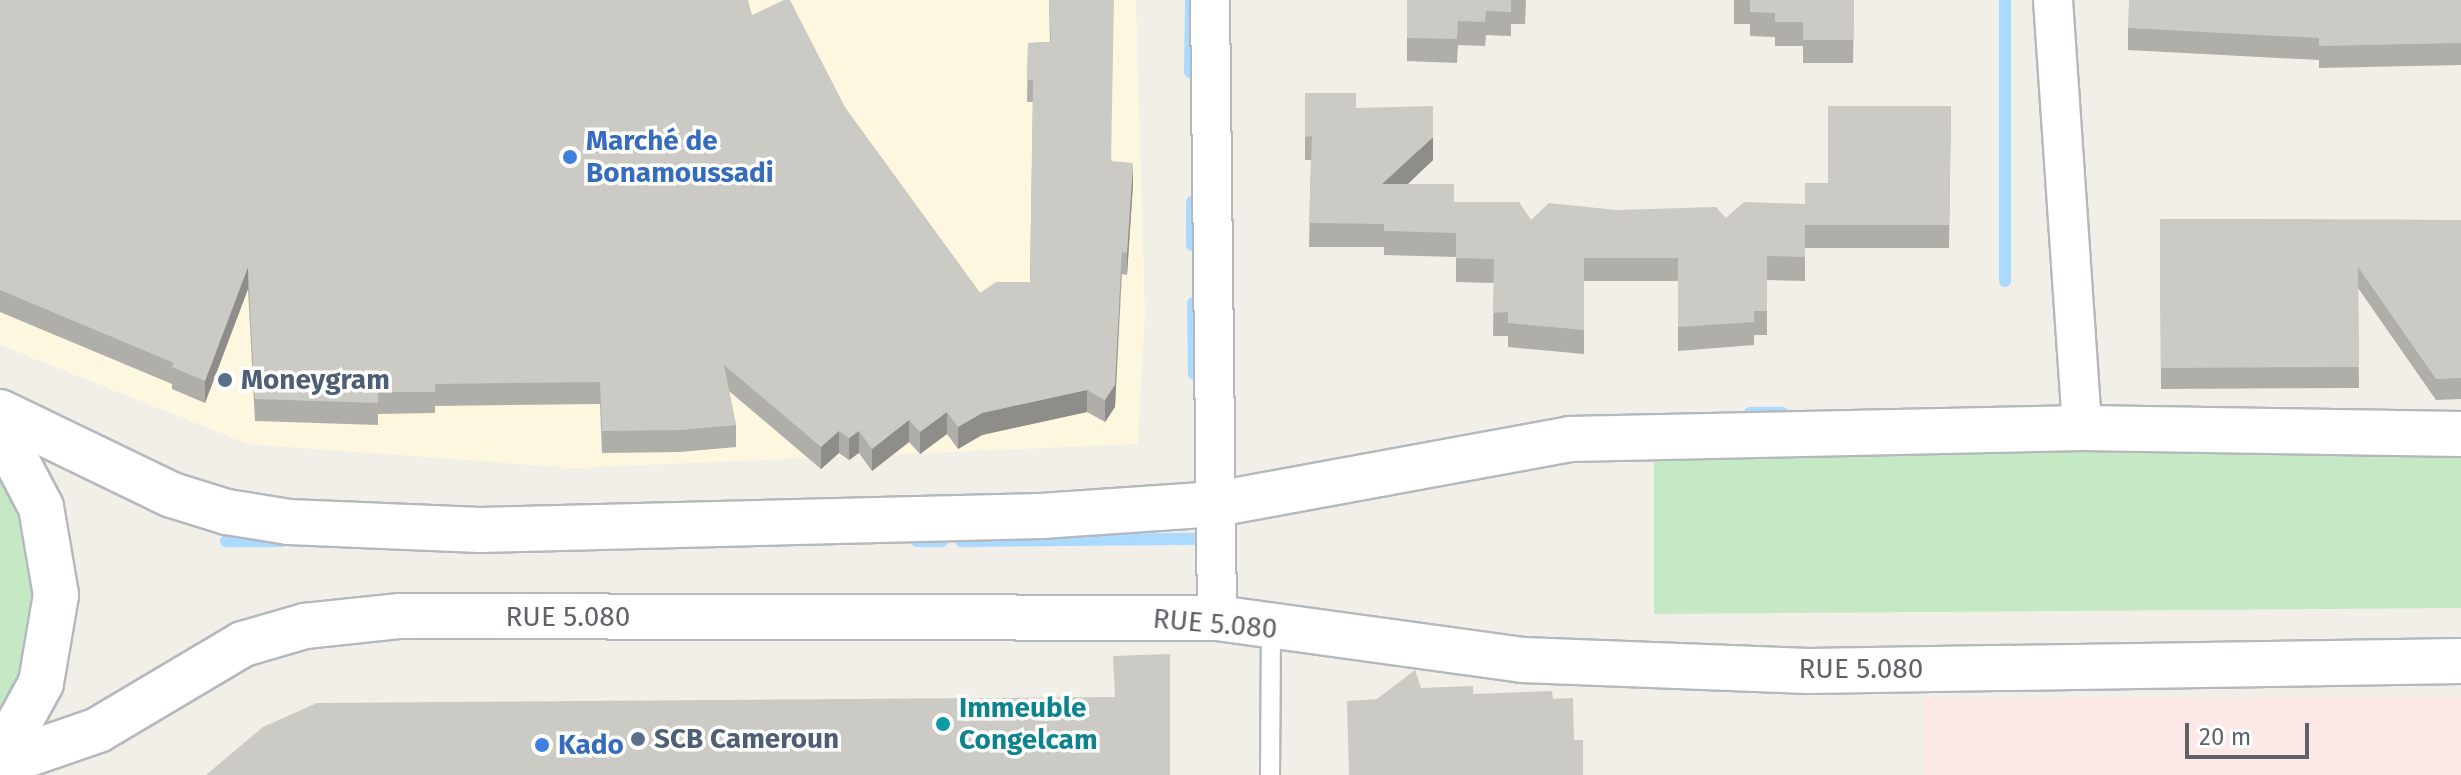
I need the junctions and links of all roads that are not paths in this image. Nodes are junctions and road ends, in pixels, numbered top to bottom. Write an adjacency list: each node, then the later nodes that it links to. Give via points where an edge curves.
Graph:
1 (1210, 0): 7 (street)
2 (2053, 0): 4 (street)
3 (0, 412): 7 (main road, via 172,495 289,522 496,529 1041,516)
4 (2082, 428): 6 (main road); 7 (main road, via 1570,439)
5 (0, 429): 11 (main road, via 41,507 56,595 41,683)
6 (2461, 434)
7 (1217, 504): 8 (street)
8 (1217, 618): 9 (main road, RUE 5.080); 11 (main road, RUE 5.080, via 400,616 305,626 243,644 98,730)
9 (1271, 628): 10 (main road, RUE 5.080, via 1523,660 1792,670); 12 (lane)
10 (2461, 661)
11 (0, 761)
12 (1270, 775)

